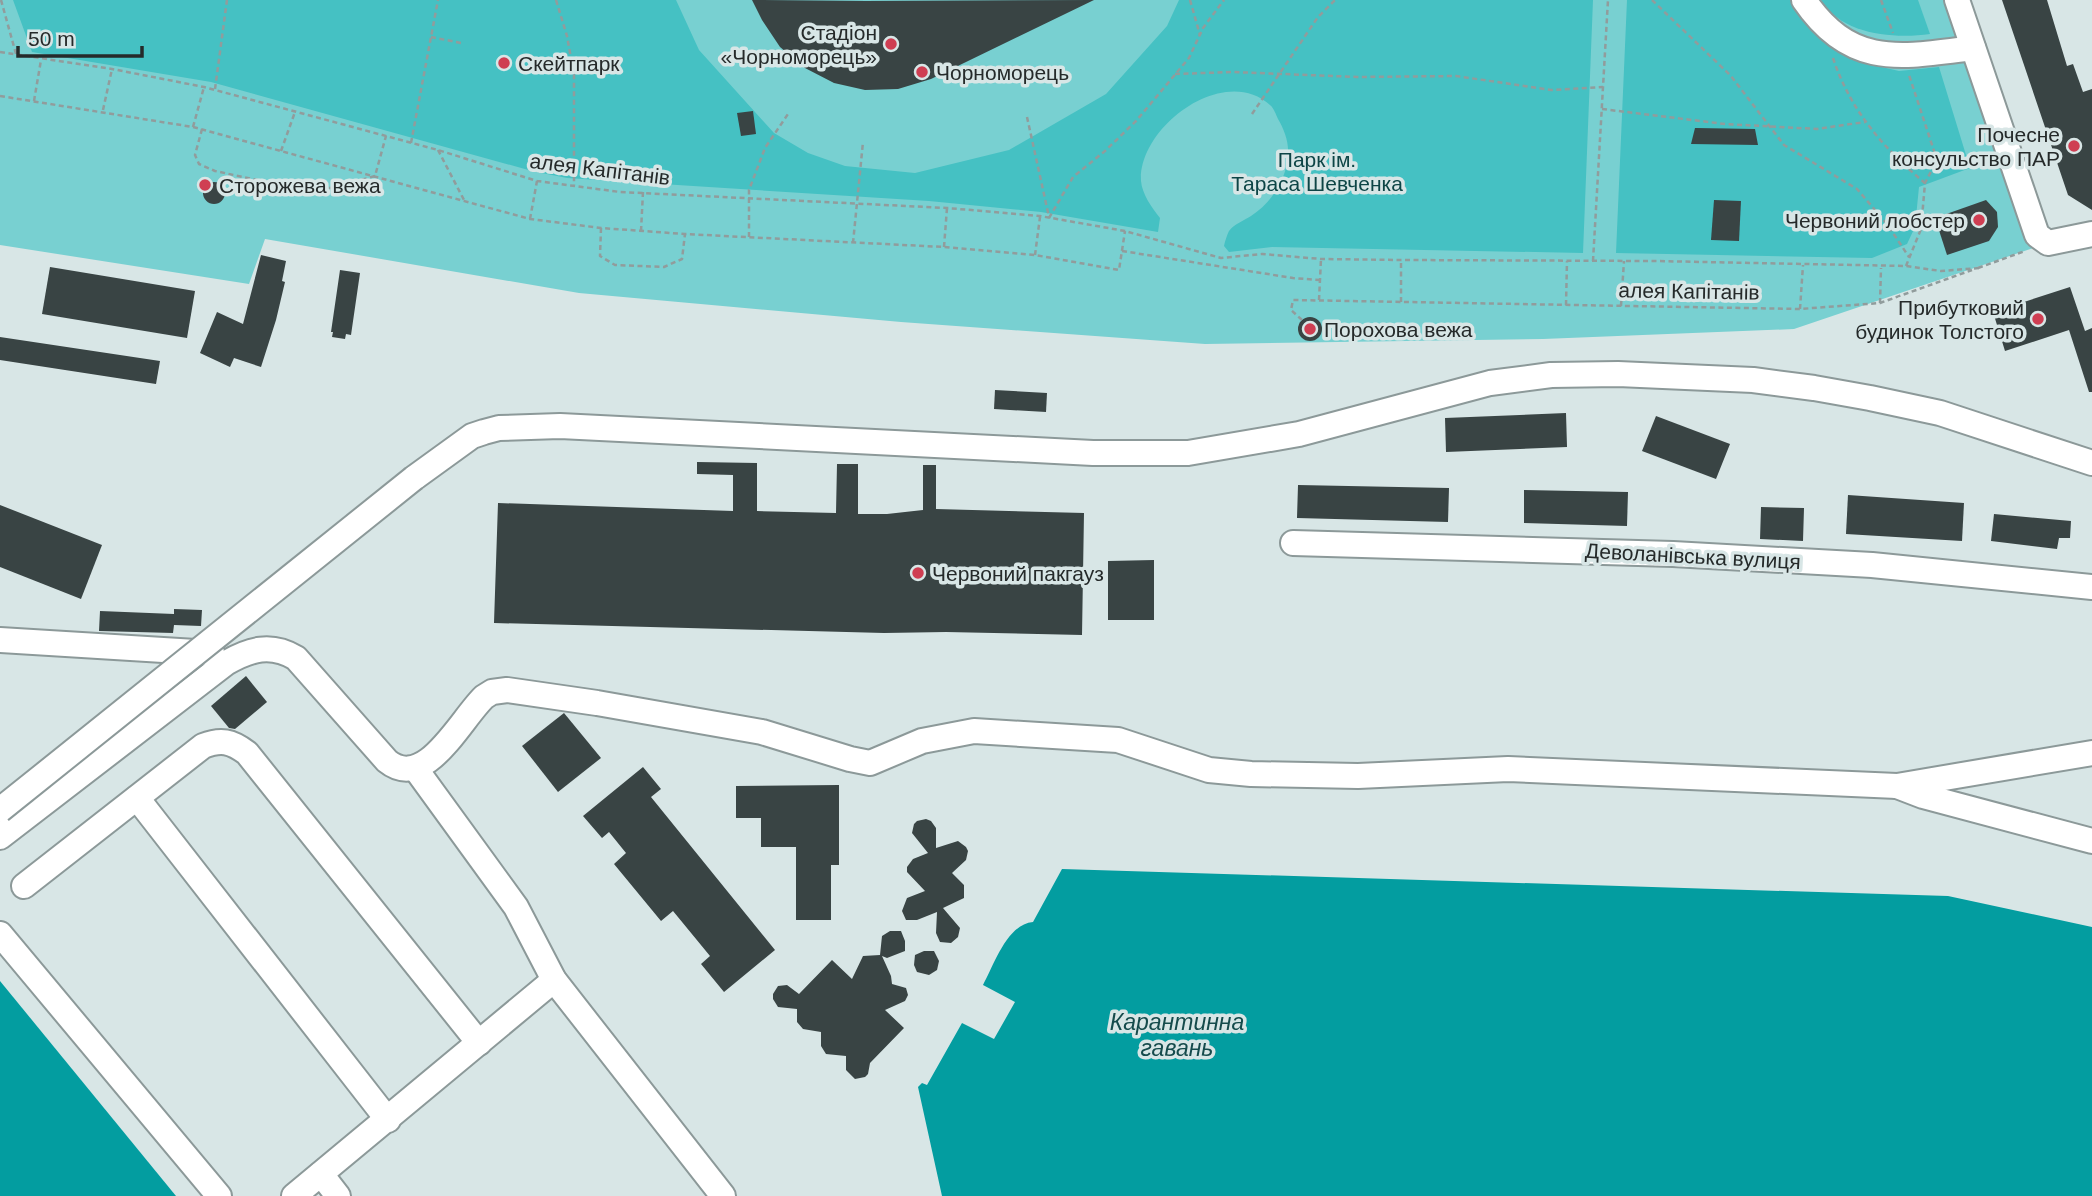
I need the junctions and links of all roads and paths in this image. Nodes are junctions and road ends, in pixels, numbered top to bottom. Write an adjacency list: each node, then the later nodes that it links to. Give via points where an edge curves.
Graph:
1 (1, 0): 19 (path)
2 (227, 0): 27 (path)
3 (438, 0): 15 (path)
4 (556, 0): 48 (path, via 574,75)
5 (1191, 0): 14 (path)
6 (1224, 0): 14 (path)
7 (1335, 0): 24 (path, via 1318,16)
8 (1608, 0): 26 (path)
9 (1652, 0): 37 (path, via 1731,76)
10 (1804, 0): 13 (street)
11 (1881, 0): 20 (path)
12 (1957, 0): 17 (street)
13 (1822, 22): 20 (street, via 1865,50); 36 (path, via 1838,72)
14 (1200, 35): 23 (path)
15 (431, 37): 16 (path); 42 (path)
16 (461, 43)
17 (1973, 48): 20 (street); 64 (street, via 2037,234)
18 (0, 53): 19 (path, алея Капітанів)
19 (16, 55): 21 (path, алея Капітанів)
20 (1902, 57): 47 (path, via 1937,160)
21 (41, 60): 22 (path, алея Капітанів); 29 (path)
22 (112, 69): 25 (path, алея Капітанів); 31 (path)
23 (1175, 74): 24 (path); 55 (path, via 1136,121 1073,177)
24 (1279, 75): 26 (path, via 1456,76 1551,90); 34 (path)
25 (204, 86): 27 (path, алея Капітанів); 38 (path)
26 (1604, 87): 30 (path)
27 (215, 89): 32 (path, алея Капітанів)
28 (0, 96): 29 (path)
29 (34, 101): 31 (path)
30 (1602, 109): 37 (path); 72 (path)
31 (103, 110): 38 (path)
32 (295, 111): 40 (path, алея Капітанів); 44 (path)
33 (788, 114): 50 (path, via 765,148)
34 (1252, 114)
35 (1027, 117): 55 (path)
36 (1865, 122): 37 (path, via 1817,129); 47 (path, via 1899,162)
37 (1769, 126): 68 (path, via 1784,145 1857,189)
38 (193, 127): 39 (path)
39 (202, 129): 44 (path); 45 (path, via 195,155 200,164 215,171 295,188 332,188)
40 (386, 136): 42 (path, алея Капітанів); 45 (path)
41 (863, 142): 52 (path)
42 (411, 143): 43 (path, алея Капітанів)
43 (438, 150): 46 (path, алея Капітанів); 51 (path)
44 (281, 151): 45 (path)
45 (375, 176): 51 (path)
46 (537, 181): 48 (path, алея Капітанів); 56 (path)
47 (1925, 183): 68 (path, via 1921,229)
48 (574, 186): 49 (path, алея Капітанів)
49 (643, 192): 50 (path, алея Капітанів); 58 (path)
50 (748, 199): 52 (path, алея Капітанів); 62 (path)
51 (464, 200): 56 (path)
52 (855, 204): 53 (path, алея Капітанів); 63 (path)
53 (947, 208): 54 (path, алея Капітанів); 65 (path)
54 (1040, 216): 55 (path, алея Капітанів); 67 (path)
55 (1049, 218): 59 (path, алея Капітанів)
56 (530, 219): 57 (path)
57 (601, 228): 58 (path); 60 (path, via 600,256 615,265 664,267 682,258)
58 (641, 231): 60 (path)
59 (1125, 231): 66 (path); 69 (path, алея Капітанів, via 1221,258 1262,254)
60 (685, 234): 62 (path)
61 (2092, 234): 64 (street)
62 (749, 237): 63 (path)
63 (853, 243): 65 (path)
64 (2048, 243): 77 (path, алея Капітанів)
65 (944, 247): 67 (path)
66 (1122, 251): 67 (path, via 1119,270); 78 (path)
67 (1035, 255)
68 (1909, 257): 76 (path)
69 (1321, 259): 70 (path, алея Капітанів); 78 (path)
70 (1401, 260): 71 (path, алея Капітанів); 80 (path)
71 (1567, 261): 72 (path, алея Капітанів); 82 (path)
72 (1593, 261): 73 (path, алея Капітанів)
73 (1624, 261): 74 (path, алея Капітанів); 83 (path)
74 (1803, 265): 75 (path, алея Капітанів); 84 (path)
75 (1881, 266): 76 (path, алея Капітанів); 81 (path)
76 (1906, 266): 77 (path, алея Капітанів, via 1941,271)
77 (1979, 268): 81 (path, алея Капітанів)
78 (1320, 280): 79 (path)
79 (1320, 300): 80 (path, алея Капітанів); 85 (path, алея Капітанів, via 1293,300 1291,310)
80 (1401, 302): 82 (path, алея Капітанів)
81 (1880, 303): 84 (path, алея Капітанів)
82 (1566, 305): 83 (path, алея Капітанів)
83 (1621, 306): 84 (path, алея Капітанів)
84 (1800, 309)
85 (1302, 320)
86 (2092, 463): 95 (street, bridge, via 1940,413 1870,398 1753,380 1618,374 1551,375 1490,383 1298,434 1188,453 1093,453 560,426 499,428 472,436 414,478)
87 (1293, 543): 88 (street, Деволанівська вулиця, via 1673,554 1872,565)
88 (2092, 587)
89 (0, 640): 90 (street)
90 (240, 655): 92 (street, via 272,649 296,658 387,761 398,769); 96 (street)
91 (2092, 753): 93 (street)
92 (415, 768): 93 (street, via 442,748 484,697 507,690 762,733 862,762 879,760 922,741 974,731 1118,740 1209,770 1251,774 1358,776 1508,769); 100 (street, via 516,907)
93 (1896, 786): 97 (street)
94 (137, 798): 98 (street); 101 (street, via 203,746 218,740 235,744 256,764); 102 (street)
95 (0, 810)
96 (0, 837)
97 (2092, 841)
98 (24, 886)
99 (0, 934): 104 (street)
100 (554, 980): 101 (street); 107 (street)
101 (480, 1043): 102 (street)
102 (387, 1120): 103 (street)
103 (321, 1174): 105 (street); 106 (street)
104 (219, 1196)
105 (294, 1196)
106 (338, 1196)
107 (723, 1196)

